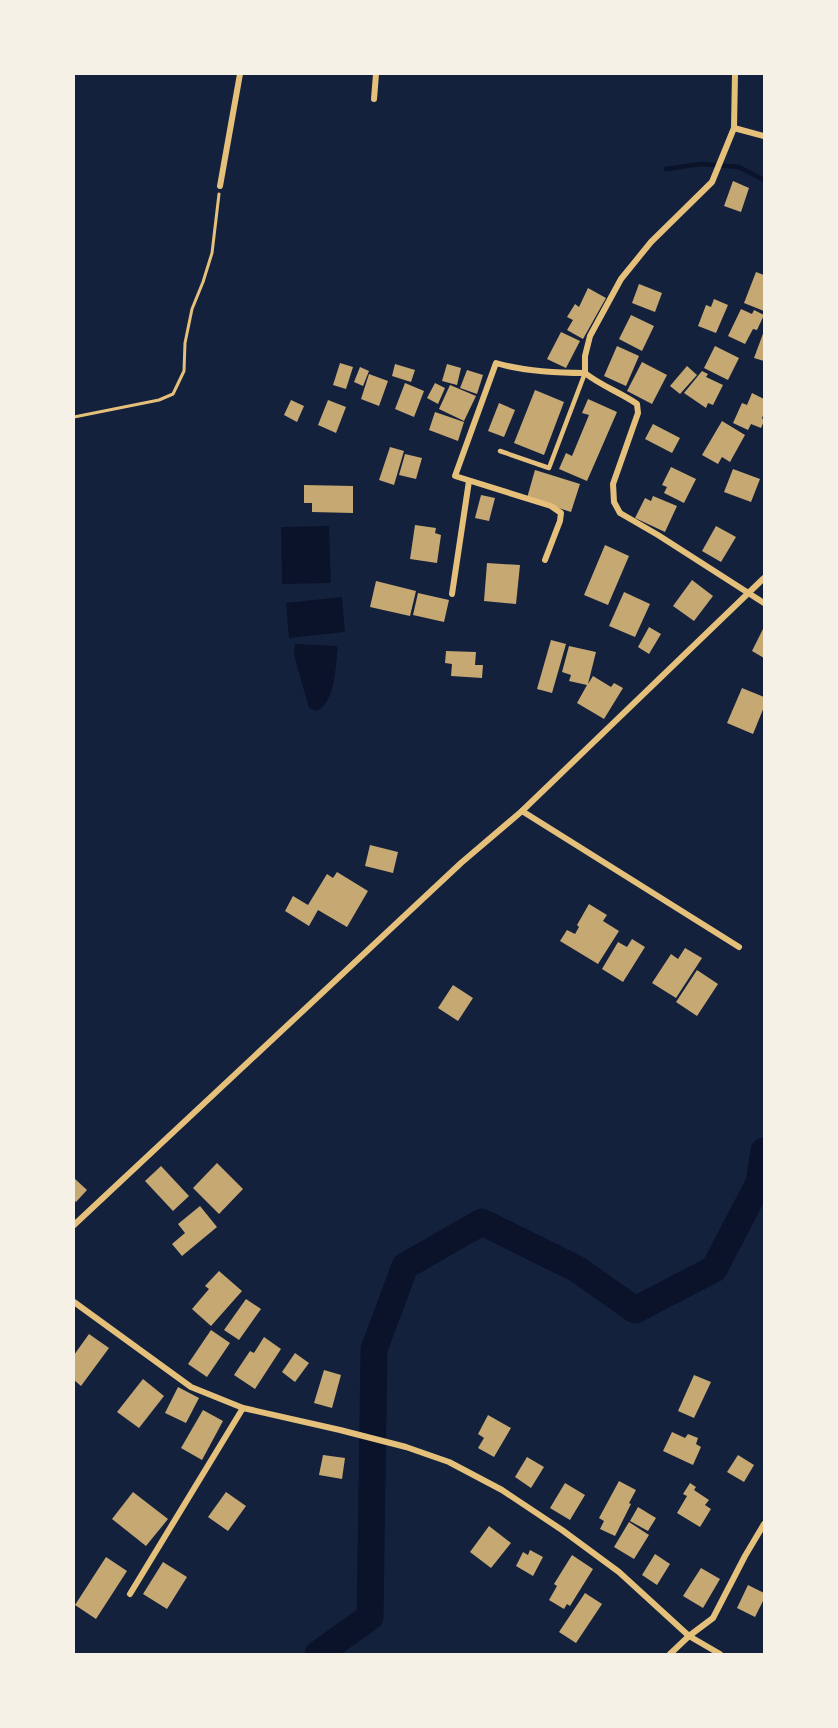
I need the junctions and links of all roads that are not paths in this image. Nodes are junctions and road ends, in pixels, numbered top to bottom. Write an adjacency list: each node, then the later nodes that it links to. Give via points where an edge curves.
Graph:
1 (240, 74): 7 (street)
2 (376, 74): 4 (street)
3 (735, 74): 5 (street)
4 (374, 99)
5 (734, 128): 6 (street); 8 (street, via 712,182 651,242 621,279 590,336)
6 (765, 136)
7 (220, 186)
8 (585, 373): 9 (lane, via 549,468); 10 (street, via 496,363 455,476); 13 (street, via 637,404 638,413 613,484 614,502 620,513)
9 (500, 451)
10 (469, 481): 11 (street, via 551,506 561,513); 14 (street)
11 (545, 560)
12 (765, 578): 13 (street)
13 (750, 592): 15 (street); 16 (street)
14 (452, 594)
15 (765, 603)
16 (522, 811): 17 (street); 18 (street, via 461,863)
17 (739, 947)
18 (74, 1225)
19 (74, 1302): 20 (street, via 190,1387)
20 (243, 1408): 22 (street); 23 (street, via 406,1447 449,1462 502,1490 562,1530 618,1572)
21 (765, 1524): 23 (street, via 713,1618)
22 (130, 1594)
23 (689, 1636): 24 (street); 25 (street)
24 (670, 1654)
25 (720, 1654)

